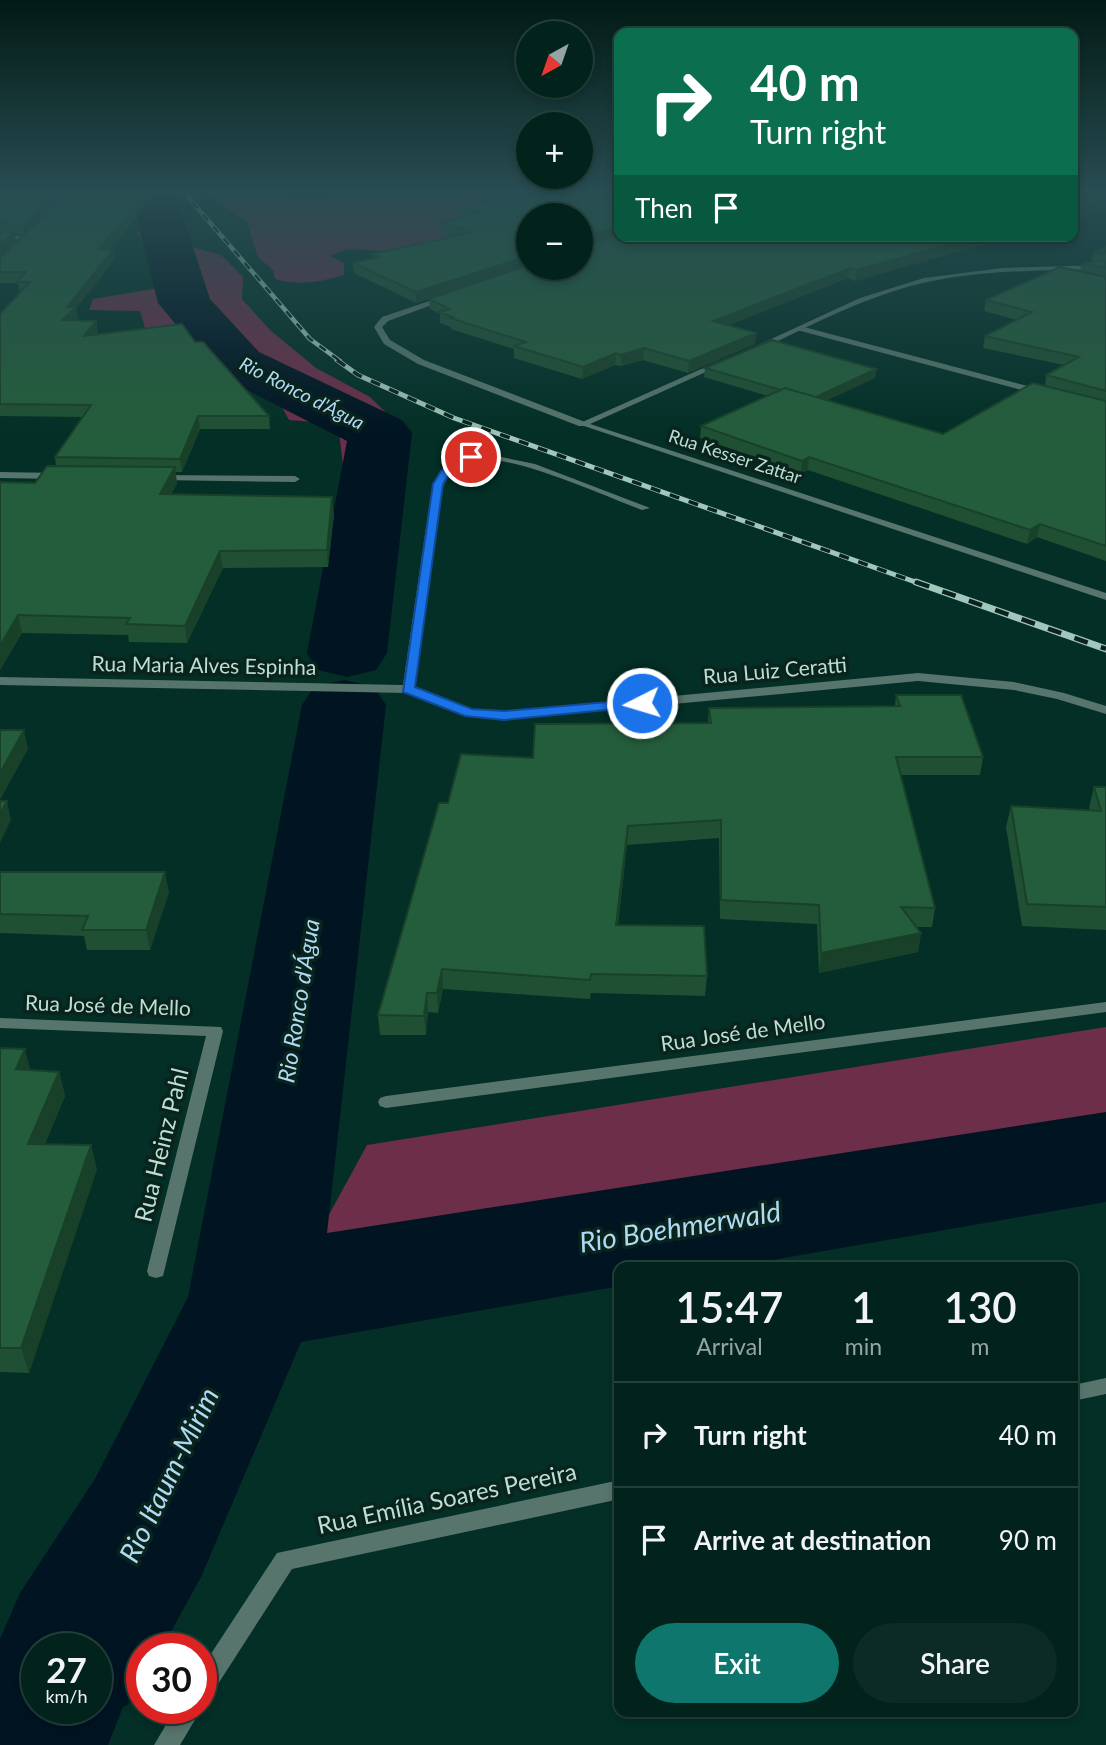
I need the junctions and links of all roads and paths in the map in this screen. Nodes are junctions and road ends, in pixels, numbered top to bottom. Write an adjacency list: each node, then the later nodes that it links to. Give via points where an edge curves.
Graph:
1 (1021, 271): 5 (street, via 912,284)
2 (1050, 271): 3 (street)
3 (1081, 278)
4 (461, 293): 9 (street, Rua Kesser Zattar, via 385,319 378,327 387,342 421,362)
5 (800, 328): 6 (street); 8 (street)
6 (752, 350)
7 (728, 360): 9 (street)
8 (1053, 395)
9 (582, 424): 15 (street, Rua Kesser Zattar)
10 (0, 475): 11 (street)
11 (67, 476)
12 (147, 477): 13 (street)
13 (295, 479)
14 (645, 508): 17 (street, via 501,459 471,457 445,473 436,494)
15 (1106, 597)
16 (0, 681): 17 (street, Rua Maria Alves Espinha)
17 (408, 690): 18 (street, Rua Luiz Ceratti, via 470,713 504,716 918,677 1032,689)
18 (1106, 710)
19 (1106, 1007): 22 (street, Rua José de Mello)
20 (0, 1023): 21 (street, Rua José de Mello)
21 (215, 1031): 23 (street, Rua Heinz Pahl)
22 (386, 1102)
23 (156, 1270)
24 (1106, 1386): 25 (street)
25 (1078, 1392)
26 (614, 1490): 27 (street, Rua Emília Soares Pereira, via 285,1560)
27 (217, 1665)
28 (180, 1724): 29 (street)
29 (166, 1745)

